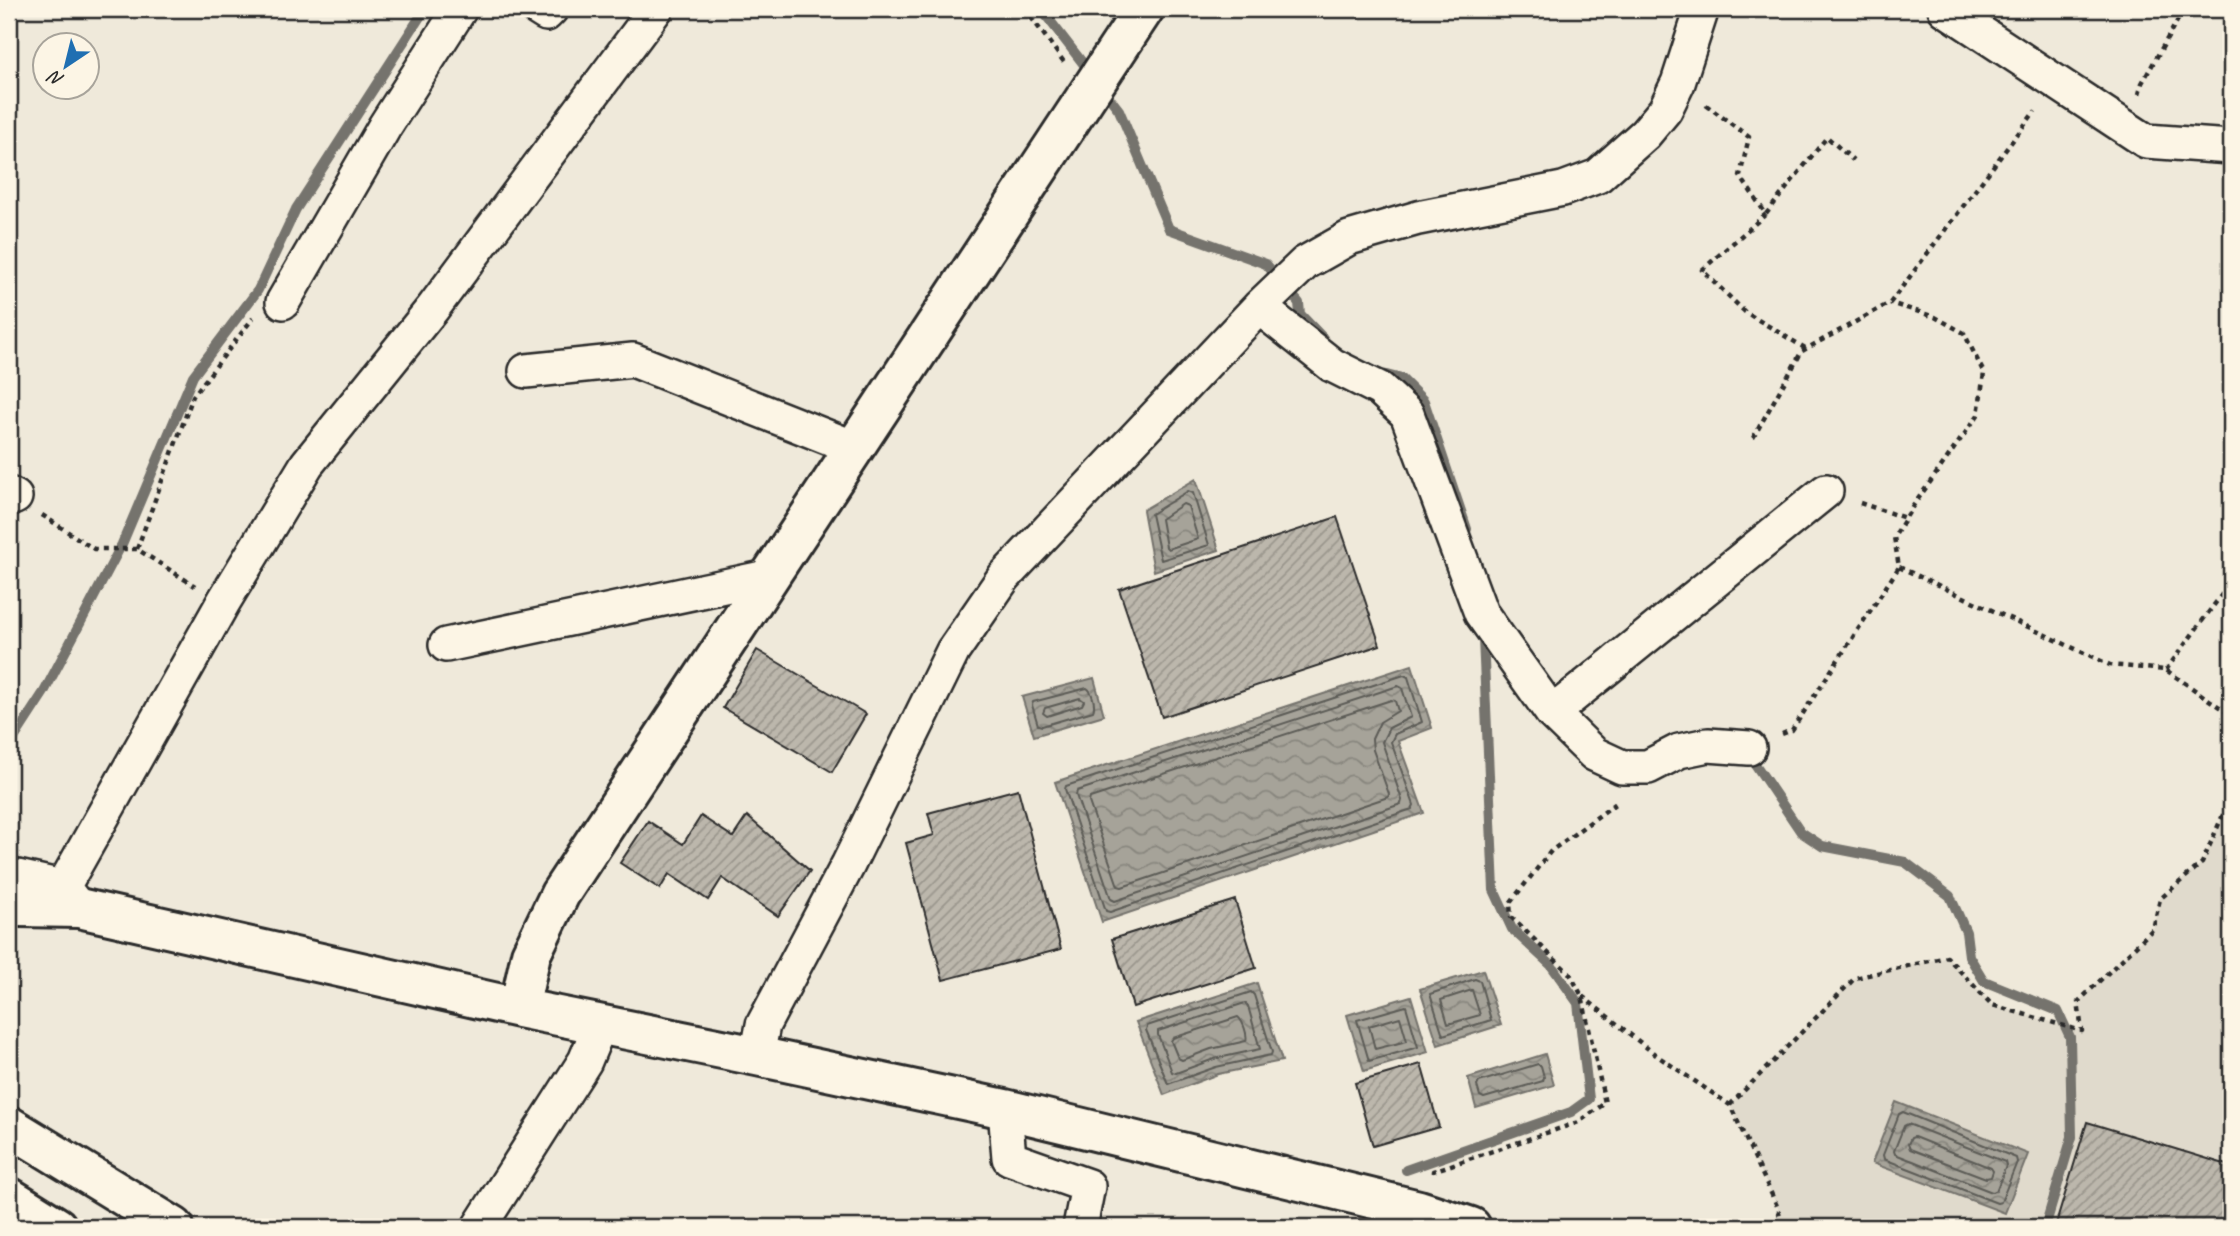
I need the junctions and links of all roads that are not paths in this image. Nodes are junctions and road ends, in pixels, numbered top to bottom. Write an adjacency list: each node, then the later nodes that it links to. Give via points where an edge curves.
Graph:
1 (460, 9): 9 (street, via 385,127)
2 (538, 9): 3 (street, via 546,14)
3 (551, 9)
4 (656, 9): 19 (street, via 433,308 307,464 224,601)
5 (1144, 9): 12 (main road)
6 (1702, 9): 10 (street, via 1665,110 1598,176 1563,189 1418,218 1349,238 1305,262)
7 (1944, 9): 8 (street, via 2146,141)
8 (2231, 147)
9 (284, 302)
10 (1259, 307): 16 (street, via 1332,365 1380,389 1407,414 1480,613); 23 (street, via 1004,578 953,651 763,1025)
11 (526, 371): 12 (street, via 633,360)
12 (855, 448): 14 (main road)
13 (1826, 491): 16 (street)
14 (772, 576): 15 (street); 21 (main road, via 561,894 531,954)
15 (446, 645)
16 (1552, 713): 17 (street, via 1594,754 1622,767 1648,767 1679,751 1709,745)
17 (1749, 748)
18 (9, 875): 19 (street)
19 (71, 898): 20 (main road); 21 (main road)
20 (9, 905)
21 (519, 1008): 22 (main road)
22 (600, 1025): 23 (main road); 30 (street, via 585,1061)
23 (757, 1056): 24 (main road)
24 (1004, 1109): 27 (main road); 31 (street, via 1009,1158 1088,1186)
25 (9, 1126): 29 (main road)
26 (9, 1198): 28 (main road)
27 (1419, 1219): 32 (main road)
28 (57, 1227)
29 (174, 1227)
30 (480, 1227)
31 (1080, 1227)
32 (1471, 1227)

